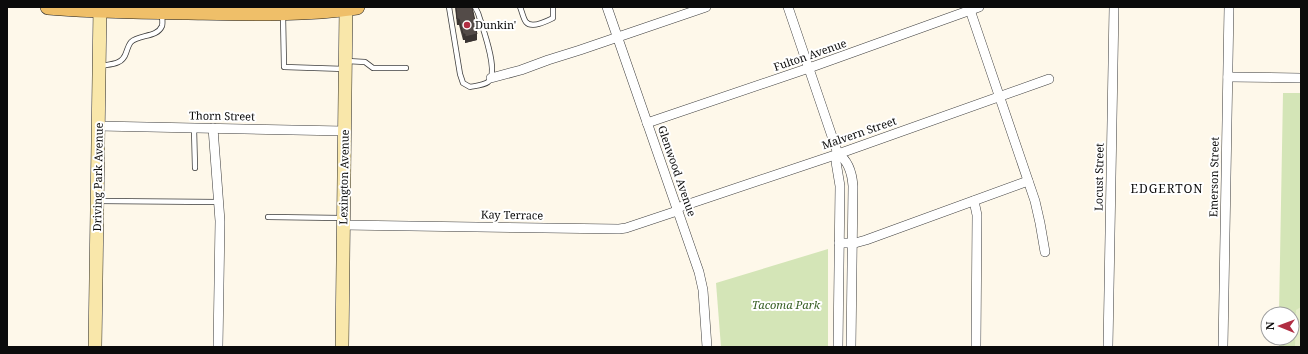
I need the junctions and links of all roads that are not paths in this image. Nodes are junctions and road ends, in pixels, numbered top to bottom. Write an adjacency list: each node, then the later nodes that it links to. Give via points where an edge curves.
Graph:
1 (48, 7): 13 (main road)
2 (449, 7): 24 (lane, via 463,83 470,87 488,83)
3 (475, 7): 24 (lane, via 492,65)
4 (520, 7): 5 (lane, via 526,22 530,25 553,18)
5 (553, 7)
6 (607, 7): 18 (street, Glenwood Avenue)
7 (706, 7): 18 (street)
8 (788, 7): 22 (street)
9 (979, 7): 15 (street, Fulton Avenue)
10 (1114, 7): 52 (street, Locust Street)
11 (1229, 7): 23 (street, Emerson Street)
12 (350, 8): 17 (main road); 19 (street, Lexington Avenue)
13 (100, 9): 14 (main road); 20 (street, Driving Park Avenue)
14 (162, 9): 16 (main road); 20 (lane, via 160,29 131,42 124,58 117,64)
15 (969, 9): 22 (street, Fulton Avenue); 27 (street)
16 (267, 10): 17 (main road)
17 (283, 10): 19 (lane, via 284,67)
18 (618, 37): 24 (street); 28 (street, Glenwood Avenue)
19 (345, 65): 21 (lane, via 365,62 372,68); 32 (street, Lexington Avenue)
20 (100, 66): 29 (street, Driving Park Avenue)
21 (406, 68)
22 (809, 68): 28 (street, Fulton Avenue); 33 (street)
23 (1228, 77): 25 (street); 53 (street, Emerson Street)
24 (491, 78)
25 (1301, 78)
26 (1049, 79): 27 (street, Malvern Street)
27 (999, 96): 33 (street, Malvern Street); 35 (street)
28 (647, 123): 39 (street, Glenwood Avenue)
29 (99, 126): 30 (street, Thorn Street); 36 (street, Driving Park Avenue)
30 (194, 128): 31 (street, Thorn Street); 34 (lane)
31 (213, 128): 32 (street, Thorn Street); 38 (street)
32 (344, 131): 41 (street, Lexington Avenue)
33 (838, 154): 39 (street, Malvern Street); 42 (street, via 836,162 840,182); 43 (street, via 846,160 852,176)
34 (195, 168)
35 (1028, 181): 37 (street); 44 (street)
36 (98, 201): 38 (lane); 45 (street, Driving Park Avenue)
37 (974, 201): 43 (street); 51 (street, via 977,215)
38 (219, 202): 46 (street)
39 (677, 210): 41 (street, Kay Terrace, via 626,228 615,229); 48 (street, Glenwood Avenue, via 702,284)
40 (268, 217): 41 (lane)
41 (343, 221): 47 (street, Lexington Avenue)
42 (839, 243): 43 (street); 49 (street)
43 (852, 243): 50 (street)
44 (1045, 252)
45 (95, 347)
46 (218, 347)
47 (342, 347)
48 (708, 347)
49 (838, 347)
50 (851, 347)
51 (976, 347)
52 (1108, 347)
53 (1223, 347)

